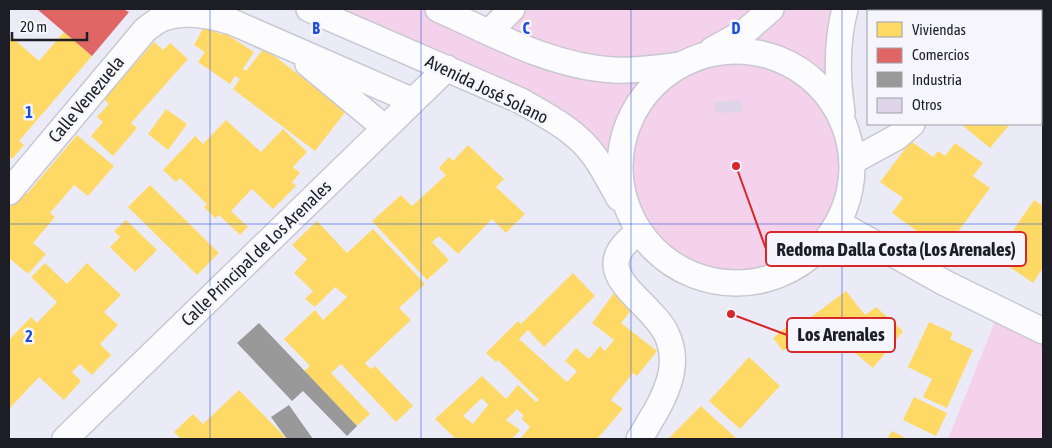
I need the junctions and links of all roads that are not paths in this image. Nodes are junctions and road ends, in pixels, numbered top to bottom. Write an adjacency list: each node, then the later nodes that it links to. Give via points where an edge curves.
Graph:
1 (309, 9): 9 (street, Avenida José Solano)
2 (438, 9): 6 (street)
3 (512, 9): 6 (street)
4 (771, 9): 8 (street, via 746,31)
5 (845, 9): 11 (street, via 838,64)
6 (489, 32): 8 (street, via 543,55 590,67 637,69)
7 (285, 45): 10 (street, Calle Venezuela); 13 (street, Calle Venezuela); 15 (street, Calle Venezuela, via 215,17 173,15 160,19 145,30)
8 (689, 61): 11 (street, via 720,51 742,50 784,60 819,84); 16 (street, via 661,77 646,92 625,130 619,172 622,193)
9 (447, 68): 10 (street, Calle Principal de Los Arenales); 16 (street, Avenida José Solano, via 521,101 568,130 595,157)
10 (413, 101): 13 (street, Calle Principal de Los Arenales)
11 (843, 120): 14 (street)
12 (911, 125): 14 (street, via 897,137)
13 (385, 128): 19 (street, Calle Principal de Los Arenales)
14 (853, 161): 17 (street, via 847,204)
15 (9, 192)
16 (634, 223): 17 (street, via 653,249 670,262 689,273 730,283 752,282 793,268 826,241); 20 (street, via 618,256 621,280 660,323 673,359 667,391)
17 (838, 223): 18 (street, via 944,283)
18 (1043, 331)
19 (65, 439)
20 (639, 439)

